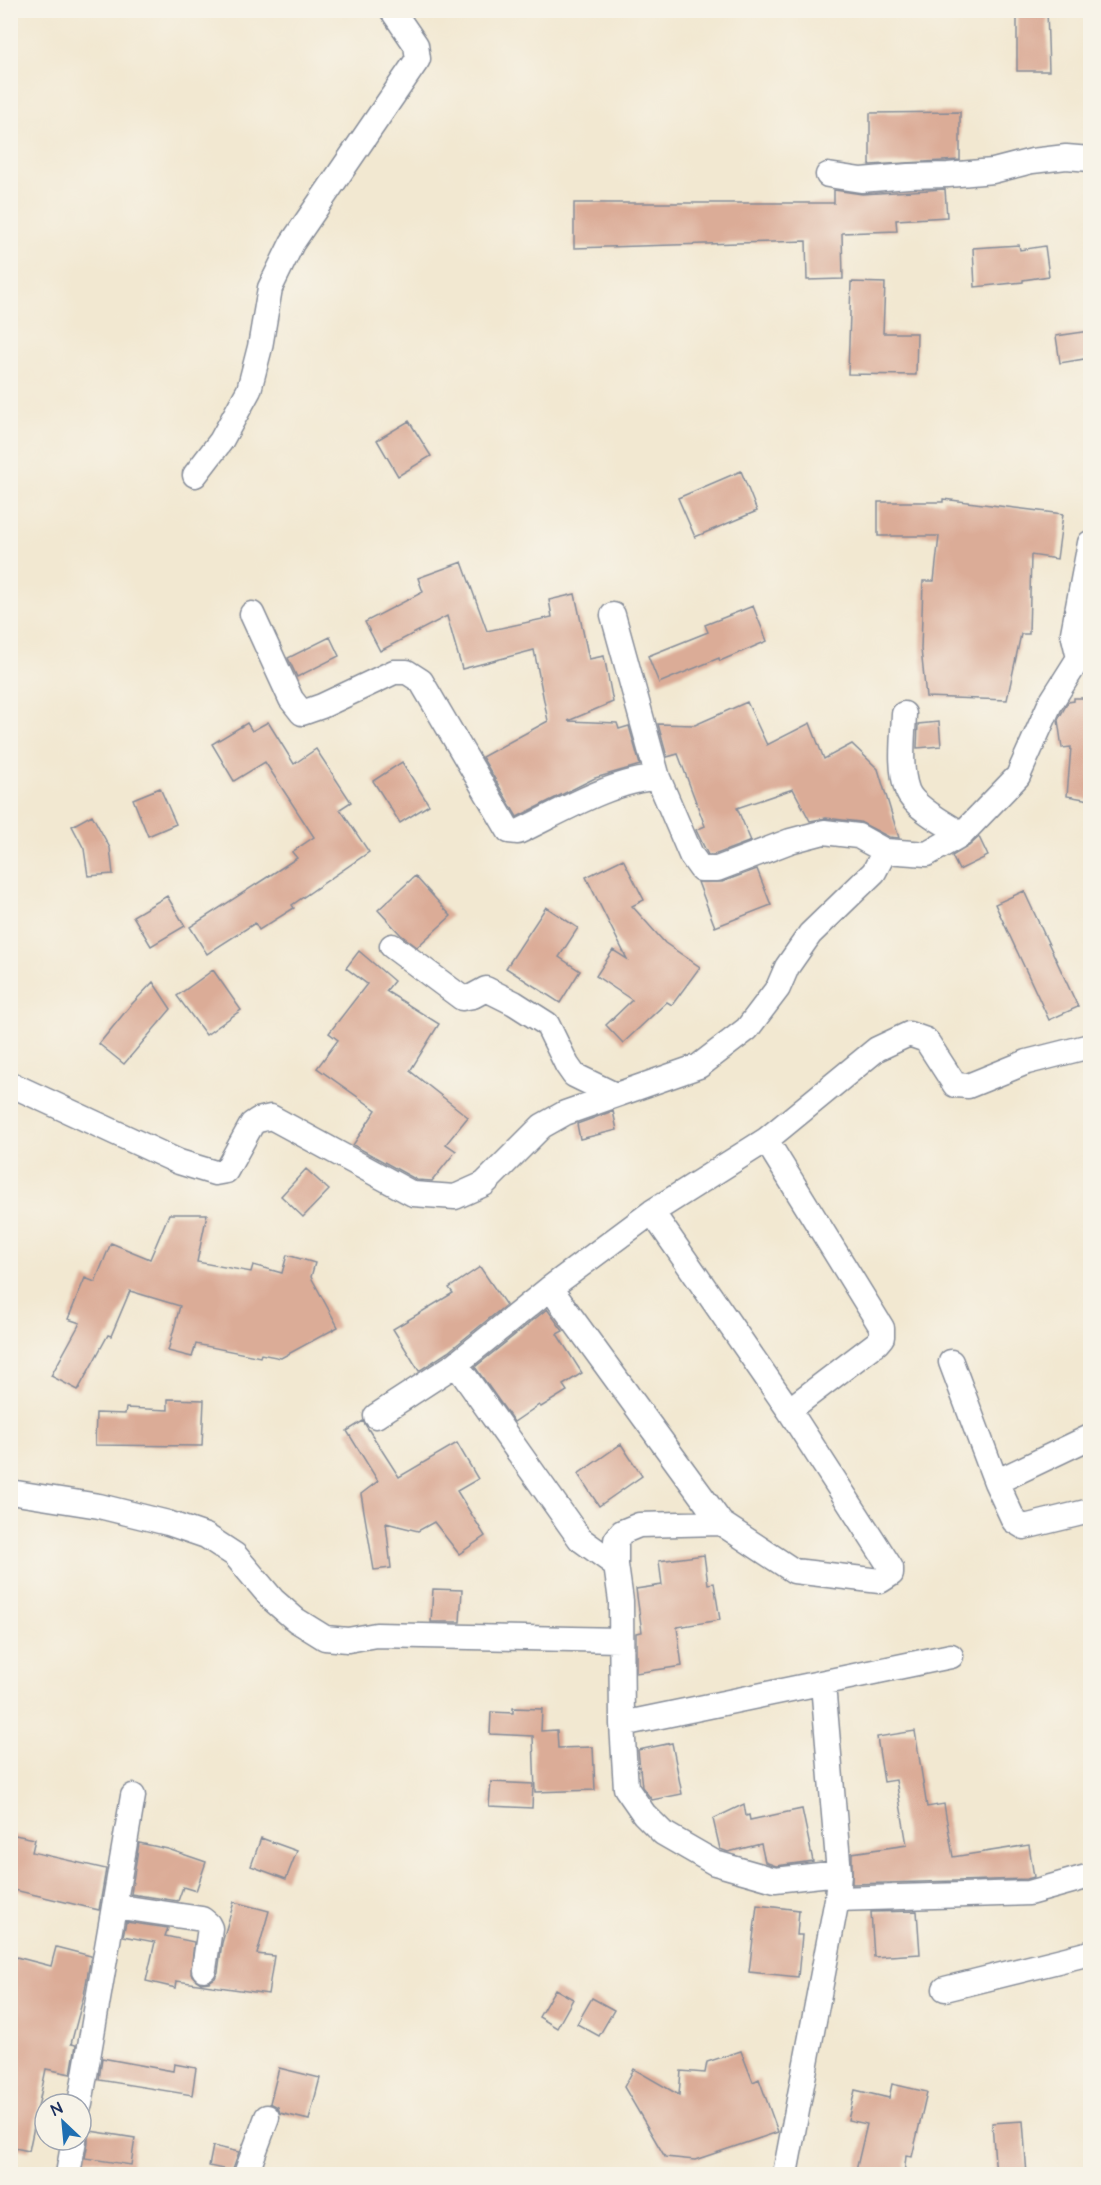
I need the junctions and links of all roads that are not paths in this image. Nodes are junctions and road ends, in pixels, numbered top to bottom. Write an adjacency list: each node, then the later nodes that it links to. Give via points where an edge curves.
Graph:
1 (392, 10): 4 (street, via 416,45 418,59 292,243 270,288 249,390 221,441)
2 (1090, 159): 3 (street, via 1066,157 948,175 861,180)
3 (828, 176)
4 (195, 475)
5 (1090, 543): 8 (street)
6 (252, 614): 10 (street, via 291,699 302,713 394,672 407,672 421,681 513,833 619,785)
7 (613, 615): 10 (street)
8 (1082, 639): 11 (street, via 1079,658 1050,704 1018,776)
9 (904, 714): 11 (street, via 902,757 907,792 928,814)
10 (658, 778): 12 (street, via 691,855 701,869 717,869 824,832 858,836)
11 (962, 834): 12 (street, via 927,854)
12 (885, 851): 16 (street, via 874,872 810,934 787,966 778,988 747,1029 699,1066)
13 (392, 946): 16 (street, via 462,998 486,989 547,1024 574,1075)
14 (1090, 1046): 17 (street, via 1026,1062 968,1086 955,1085 926,1040 909,1034 877,1049)
15 (10, 1083): 16 (street, via 179,1162 215,1173 226,1171 252,1124 271,1117 413,1194 454,1197 484,1184 543,1126 565,1113)
16 (615, 1095)
17 (766, 1140): 18 (street); 22 (street, via 882,1328 878,1343)
18 (652, 1212): 19 (street); 22 (street)
19 (550, 1288): 21 (street); 28 (street)
20 (951, 1362): 25 (street)
21 (456, 1365): 23 (street); 29 (street, via 580,1539)
22 (789, 1410): 28 (street, via 891,1568 891,1574 880,1581 794,1571)
23 (376, 1416)
24 (1090, 1437): 25 (street)
25 (996, 1482): 27 (street, via 1014,1521 1024,1527)
26 (10, 1492): 30 (street, via 99,1506 206,1536 235,1555 273,1600 296,1620 326,1638 348,1640 376,1635)
27 (1090, 1511)
28 (721, 1523): 29 (street, via 639,1525 622,1532 616,1540)
29 (616, 1565): 30 (street, via 621,1601)
30 (620, 1640): 33 (street)
31 (951, 1656): 32 (street)
32 (823, 1684): 33 (street); 35 (street)
33 (621, 1724): 35 (street, via 626,1788 644,1815 663,1833 715,1863 775,1880)
34 (133, 1796): 38 (street)
35 (838, 1873): 37 (street)
36 (1090, 1876): 37 (street, via 1029,1893)
37 (837, 1899): 47 (street)
38 (114, 1906): 40 (street, via 202,1919 210,1928); 42 (street)
39 (1090, 1953): 41 (street)
40 (204, 1969)
41 (945, 1989)
42 (82, 2092)
43 (267, 2117): 46 (street)
44 (72, 2152): 45 (street)
45 (68, 2175)
46 (246, 2175)
47 (785, 2175)

